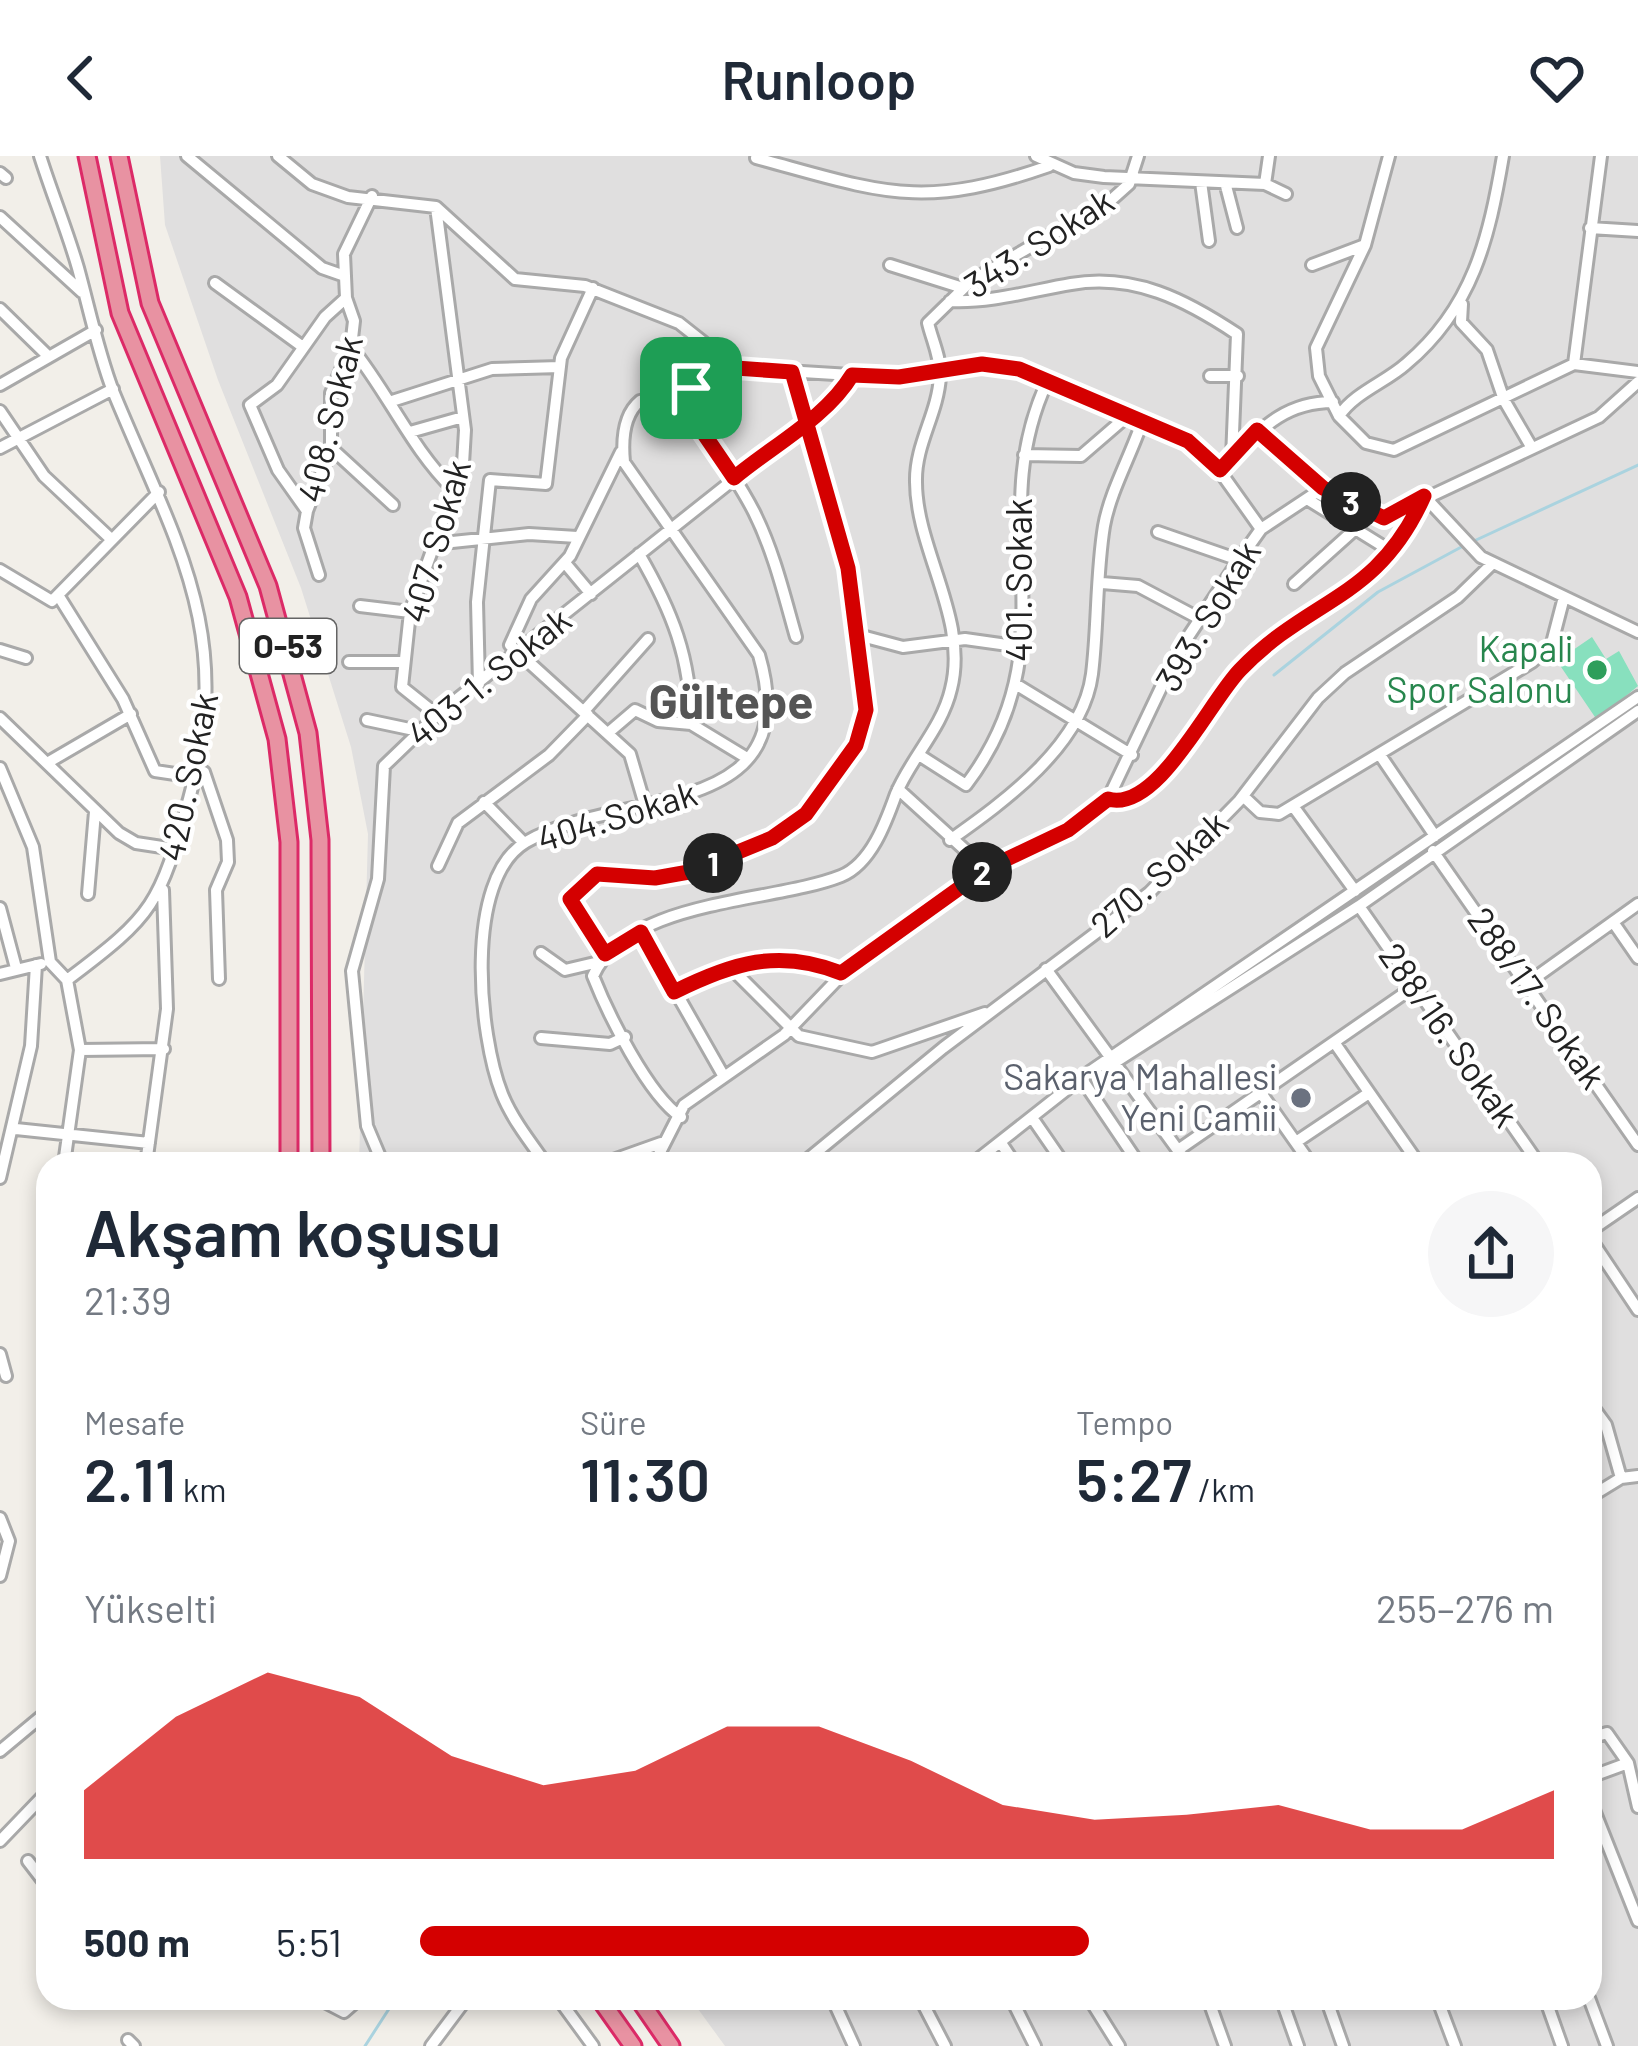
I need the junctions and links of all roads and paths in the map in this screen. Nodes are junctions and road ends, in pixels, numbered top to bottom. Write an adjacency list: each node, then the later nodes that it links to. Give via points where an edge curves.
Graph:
1 (40, 156): 34 (street, 420. Sokak)
2 (87, 156): 200 (highway, O-53, via 119,313 238,597 277,739 289,842)
3 (119, 156): 201 (highway, O-53, via 150,303 268,586 308,734 320,840)
4 (187, 156): 30 (street, via 322,268)
5 (278, 156): 19 (street, via 312,184)
6 (1036, 156): 13 (street)
7 (1138, 156): 14 (street)
8 (1269, 156): 16 (street)
9 (1389, 156): 27 (street)
10 (1503, 156): 37 (street, via 1489,235)
11 (1601, 156): 23 (street)
12 (756, 158): 13 (street, via 895,195 994,184)
13 (1049, 166): 14 (street)
14 (1132, 177): 15 (street); 33 (street, 343. Sokak, via 1110,201)
15 (1201, 182): 17 (street); 26 (street)
16 (1265, 184): 17 (street); 18 (street)
17 (1226, 186): 22 (street)
18 (1286, 194)
19 (372, 196): 20 (street); 30 (street, 408. Sokak)
20 (436, 207): 32 (street, via 515,279); 50 (street, 407. Sokak)
21 (5, 221): 25 (street); 34 (street)
22 (1237, 228)
23 (1590, 228): 24 (street); 43 (street)
24 (1638, 231)
25 (0, 237)
26 (1209, 241)
27 (1365, 245): 29 (street); 60 (street, via 1316,348)
28 (890, 265): 33 (street)
29 (1312, 265)
30 (342, 274): 35 (street, 408. Sokak)
31 (215, 283): 40 (street)
32 (593, 288): 44 (street); 45 (street, via 680,323)
33 (963, 288): 36 (street, 343. Sokak)
34 (86, 296): 39 (street, 420. Sokak)
35 (346, 298): 40 (street); 41 (street, 408. Sokak)
36 (950, 301): 47 (street, 343. Sokak, via 928,323); 52 (street, via 1134,282 1238,334)
37 (1462, 302): 59 (street, via 1462,322 1487,350); 62 (street, via 1406,365)
38 (0, 309): 42 (street)
39 (96, 330): 42 (street); 57 (street, 420. Sokak)
40 (303, 347): 84 (street, via 277,386 250,405 278,470)
41 (351, 347): 58 (street); 71 (street, 408. Sokak, via 331,393)
42 (46, 355): 55 (street)
43 (1574, 364): 48 (street); 59 (street)
44 (560, 367): 50 (street); 91 (street, via 546,484 490,481)
45 (736, 368): 46 (street); 56 (street, via 722,382)
46 (792, 372): 49 (street); 65 (street)
47 (941, 372): 49 (street); 53 (street, via 1001,365); 112 (street, via 915,489)
48 (1638, 372)
49 (852, 375): 65 (street, 403-1. Sokak)
50 (456, 376): 58 (street); 63 (street, 407. Sokak)
51 (1210, 376): 52 (street)
52 (1238, 376): 75 (street)
53 (1047, 382): 64 (street); 74 (street, 401. Sokak)
54 (1638, 382): 72 (street, via 1599,417)
55 (0, 385)
56 (691, 388): 73 (street, via 631,409); 77 (street, via 702,431)
57 (112, 389): 69 (street); 80 (street, 420. Sokak)
58 (392, 400): 68 (street)
59 (1504, 400): 62 (street, via 1394,450 1366,443); 72 (street)
60 (1333, 402): 62 (street); 67 (street, via 1295,406)
61 (0, 411): 69 (street)
62 (1339, 416)
63 (463, 417): 68 (street); 79 (street, 407. Sokak, via 463,464)
64 (1125, 418): 66 (street); 74 (street, via 1081,456)
65 (805, 422): 77 (street, 403-1. Sokak); 109 (street, via 848,568)
66 (1142, 422): 76 (street, via 1188,441); 100 (street, via 1104,526)
67 (1257, 430): 75 (street); 78 (street)
68 (410, 432): 79 (street, via 423,460)
69 (16, 438): 70 (street); 90 (street)
70 (0, 448)
71 (331, 448): 83 (street); 84 (street, 408. Sokak)
72 (1532, 448): 81 (street)
73 (623, 449): 85 (street, via 624,462); 89 (street)
74 (1024, 455): 113 (street, 401. Sokak)
75 (1232, 458): 76 (street)
76 (1220, 470): 86 (street)
77 (734, 478): 85 (street, 403-1. Sokak); 110 (street, via 771,550)
78 (1323, 488): 81 (street, via 1384,518); 82 (street, 393. Sokak)
79 (453, 489): 92 (street, 407. Sokak)
80 (159, 492): 90 (street); 138 (street, 420. Sokak, via 199,605 209,675)
81 (1424, 496): 93 (street); 96 (street)
82 (1306, 499): 86 (street, 393. Sokak); 87 (street)
83 (393, 505)
84 (307, 511): 99 (street, 408. Sokak, via 304,528)
85 (672, 528): 94 (street, 403-1. Sokak); 135 (street, via 758,655 766,715)
86 (1261, 529): 95 (street, 393. Sokak)
87 (1353, 531): 93 (street); 101 (street, 393. Sokak)
88 (1158, 532): 95 (street)
89 (577, 537): 91 (street); 97 (street)
90 (111, 539): 103 (street)
91 (481, 540): 92 (street); 119 (street)
92 (433, 544): 106 (street, 407. Sokak)
93 (1394, 553): 141 (street, via 1242,668 1154,786)
94 (639, 554): 102 (street, 403-1. Sokak); 129 (street, via 679,629)
95 (1239, 560): 107 (street, 393. Sokak)
96 (1487, 560): 104 (street); 140 (street, 270. Sokak, via 1458,597 1345,673)
97 (565, 562): 102 (street); 115 (street, via 524,612 510,645)
98 (0, 570): 103 (street, via 44,600)
99 (319, 575)
100 (1102, 583): 107 (street, via 1138,586); 127 (street, via 1089,688)
101 (1294, 584)
102 (591, 594): 115 (street, 403-1. Sokak)
103 (58, 595): 124 (street)
104 (1564, 597): 108 (street); 134 (street, via 1552,643 1532,662)
105 (360, 606): 106 (street)
106 (410, 612): 118 (street, 407. Sokak)
107 (1202, 620): 133 (street, 393. Sokak, via 1178,652)
108 (1638, 632)
109 (858, 635): 112 (street, via 903,647); 162 (street, via 863,726 806,814 772,838 689,872 597,874 568,904)
110 (796, 637)
111 (648, 639): 123 (street)
112 (951, 641): 113 (street); 132 (street, via 952,687)
113 (1022, 647): 120 (street, 401. Sokak)
114 (0, 650): 116 (street)
115 (520, 651): 119 (street, 403-1. Sokak); 123 (street)
116 (26, 658)
117 (349, 662): 118 (street)
118 (404, 662): 125 (street, 407. Sokak, via 402,687)
119 (479, 684): 125 (street, 403-1. Sokak)
120 (1017, 685): 127 (street); 132 (street, 401. Sokak, via 995,747 966,785)
121 (1638, 697): 146 (street)
122 (1638, 711): 150 (street)
123 (586, 713): 131 (street); 142 (street, via 550,755)
124 (131, 714): 136 (street); 138 (street, via 155,771)
125 (437, 715): 130 (street, 403-1. Sokak)
126 (0, 718): 136 (street)
127 (1073, 719): 133 (street); 147 (street, via 1043,766)
128 (367, 720): 130 (street)
129 (691, 724): 131 (street, via 635,710); 135 (street)
130 (419, 731): 202 (street, 403-1. Sokak, via 384,766 378,879 352,971 367,1126)
131 (608, 734): 143 (street, via 636,764)
132 (919, 755): 139 (street)
133 (1132, 755): 141 (street, 393. Sokak)
134 (1380, 755): 144 (street); 146 (street)
135 (747, 758): 143 (street, 404.Sokak, via 728,780)
136 (47, 763): 145 (street)
137 (0, 768): 164 (street, via 33,847)
138 (195, 778): 149 (street, 420. Sokak); 171 (street, via 204,772 227,840 229,862 216,890)
139 (898, 789): 147 (street); 160 (street, via 876,841 844,875 760,892)
140 (1243, 796): 144 (street, via 1270,815); 168 (street, 270. Sokak, via 1149,893)
141 (1108, 799): 152 (street, 393. Sokak, via 1068,830)
142 (484, 802): 148 (street); 151 (street, via 458,823)
143 (645, 805): 148 (street, 404.Sokak)
144 (1293, 806): 154 (street)
145 (95, 812): 149 (street, via 136,843); 155 (street)
146 (1436, 836): 154 (street)
147 (950, 839): 152 (street)
148 (524, 843): 203 (street, 404.Sokak, via 500,877 478,964 503,1097)
149 (175, 848): 153 (street, 420. Sokak)
150 (1433, 851): 157 (street); 173 (street, 288/17. Sokak)
151 (438, 866)
152 (986, 869): 169 (street, 393. Sokak)
153 (163, 890): 172 (street, 420. Sokak, via 128,935); 181 (street)
154 (1355, 891): 183 (street)
155 (88, 894)
156 (1638, 904): 159 (street)
157 (1359, 906): 174 (street, 288/16. Sokak); 183 (street)
158 (0, 908): 166 (street)
159 (1613, 922): 163 (street); 173 (street)
160 (641, 932): 162 (street); 175 (street)
161 (541, 953): 162 (street, via 565,970)
162 (602, 958): 178 (street, via 593,976)
163 (1638, 958)
164 (50, 962): 165 (street); 172 (street)
165 (36, 965): 166 (street); 190 (street)
166 (16, 968): 170 (street)
167 (731, 968): 169 (street, via 798,958); 175 (street); 177 (street)
168 (1046, 969): 176 (street, 270. Sokak); 183 (street)
169 (841, 973): 177 (street, 393. Sokak)
170 (0, 974)
171 (219, 979)
172 (67, 980): 182 (street)
173 (1529, 982): 196 (street, 288/17. Sokak)
174 (1414, 986): 180 (street); 213 (street, 288/16. Sokak)
175 (674, 992): 184 (street)
176 (991, 1012): 177 (street, via 872,1052); 206 (street, 270. Sokak)
177 (795, 1031): 184 (street, 393. Sokak)
178 (625, 1036): 179 (street, via 610,1044); 188 (street, via 659,1097)
179 (541, 1039)
180 (1334, 1042): 186 (street); 187 (street)
181 (164, 1049): 182 (street); 192 (street)
182 (80, 1050): 191 (street)
183 (1116, 1061): 185 (street); 197 (street)
184 (723, 1075): 188 (street, 393. Sokak)
185 (1084, 1078): 189 (street); 210 (street)
186 (1262, 1093): 193 (street); 197 (street)
187 (1369, 1093): 193 (street); 212 (street)
188 (681, 1117): 194 (street, 393. Sokak)
189 (1033, 1119): 195 (street); 209 (street)
190 (16, 1129): 191 (street); 214 (street)
191 (70, 1131): 192 (street); 198 (street)
192 (149, 1142): 199 (street)
193 (1296, 1142): 211 (street)
194 (661, 1143): 204 (street); 205 (street, 393. Sokak)
195 (1001, 1143): 207 (street); 208 (street)
196 (1638, 1145)
197 (1178, 1150)
198 (66, 1152)
199 (148, 1152)
200 (290, 1152)
201 (321, 1152)
202 (378, 1152)
203 (534, 1152)
204 (636, 1152)
205 (658, 1152)
206 (820, 1152)
207 (989, 1152)
208 (1007, 1152)
209 (1056, 1152)
210 (1131, 1152)
211 (1303, 1152)
212 (1410, 1152)
213 (1531, 1152)
214 (0, 1178)
215 (1638, 1198): 216 (street)
216 (1602, 1225)
217 (1602, 1253): 218 (street)
218 (1638, 1310)
219 (0, 1354): 220 (street)
220 (6, 1376)
221 (1602, 1419): 223 (street)
222 (1638, 1475): 223 (street)
223 (1621, 1478): 224 (street)
224 (1602, 1490)
225 (0, 1521): 226 (street, via 9,1541)
226 (0, 1576)
227 (36, 1721): 229 (street)
228 (1602, 1734): 230 (street)
229 (0, 1750)
230 (1628, 1763): 231 (street); 232 (street)
231 (1602, 1773)
232 (1634, 1785): 234 (street)
233 (36, 1804): 236 (street)
234 (1638, 1807)
235 (1602, 1830): 239 (street)
236 (0, 1841)
237 (28, 1862): 238 (street)
238 (36, 1872)
239 (1638, 1922)
240 (456, 2010): 254 (street)
241 (566, 2010): 255 (street)
242 (608, 2010): 256 (highway)
243 (646, 2010): 257 (highway)
244 (838, 2010): 258 (street)
245 (926, 2010): 259 (street)
246 (1017, 2010): 260 (street)
247 (1096, 2010): 261 (street)
248 (1212, 2010): 262 (street)
249 (1285, 2010): 263 (street)
250 (1330, 2010): 264 (street)
251 (1442, 2010): 265 (street)
252 (1549, 2010): 266 (street)
253 (1594, 2010): 267 (street)
254 (431, 2046)
255 (592, 2046)
256 (633, 2046)
257 (671, 2046)
258 (854, 2046)
259 (945, 2046)
260 (1035, 2046)
261 (1119, 2046)
262 (1225, 2046)
263 (1298, 2046)
264 (1343, 2046)
265 (1455, 2046)
266 (1562, 2046)
267 (1607, 2046)

